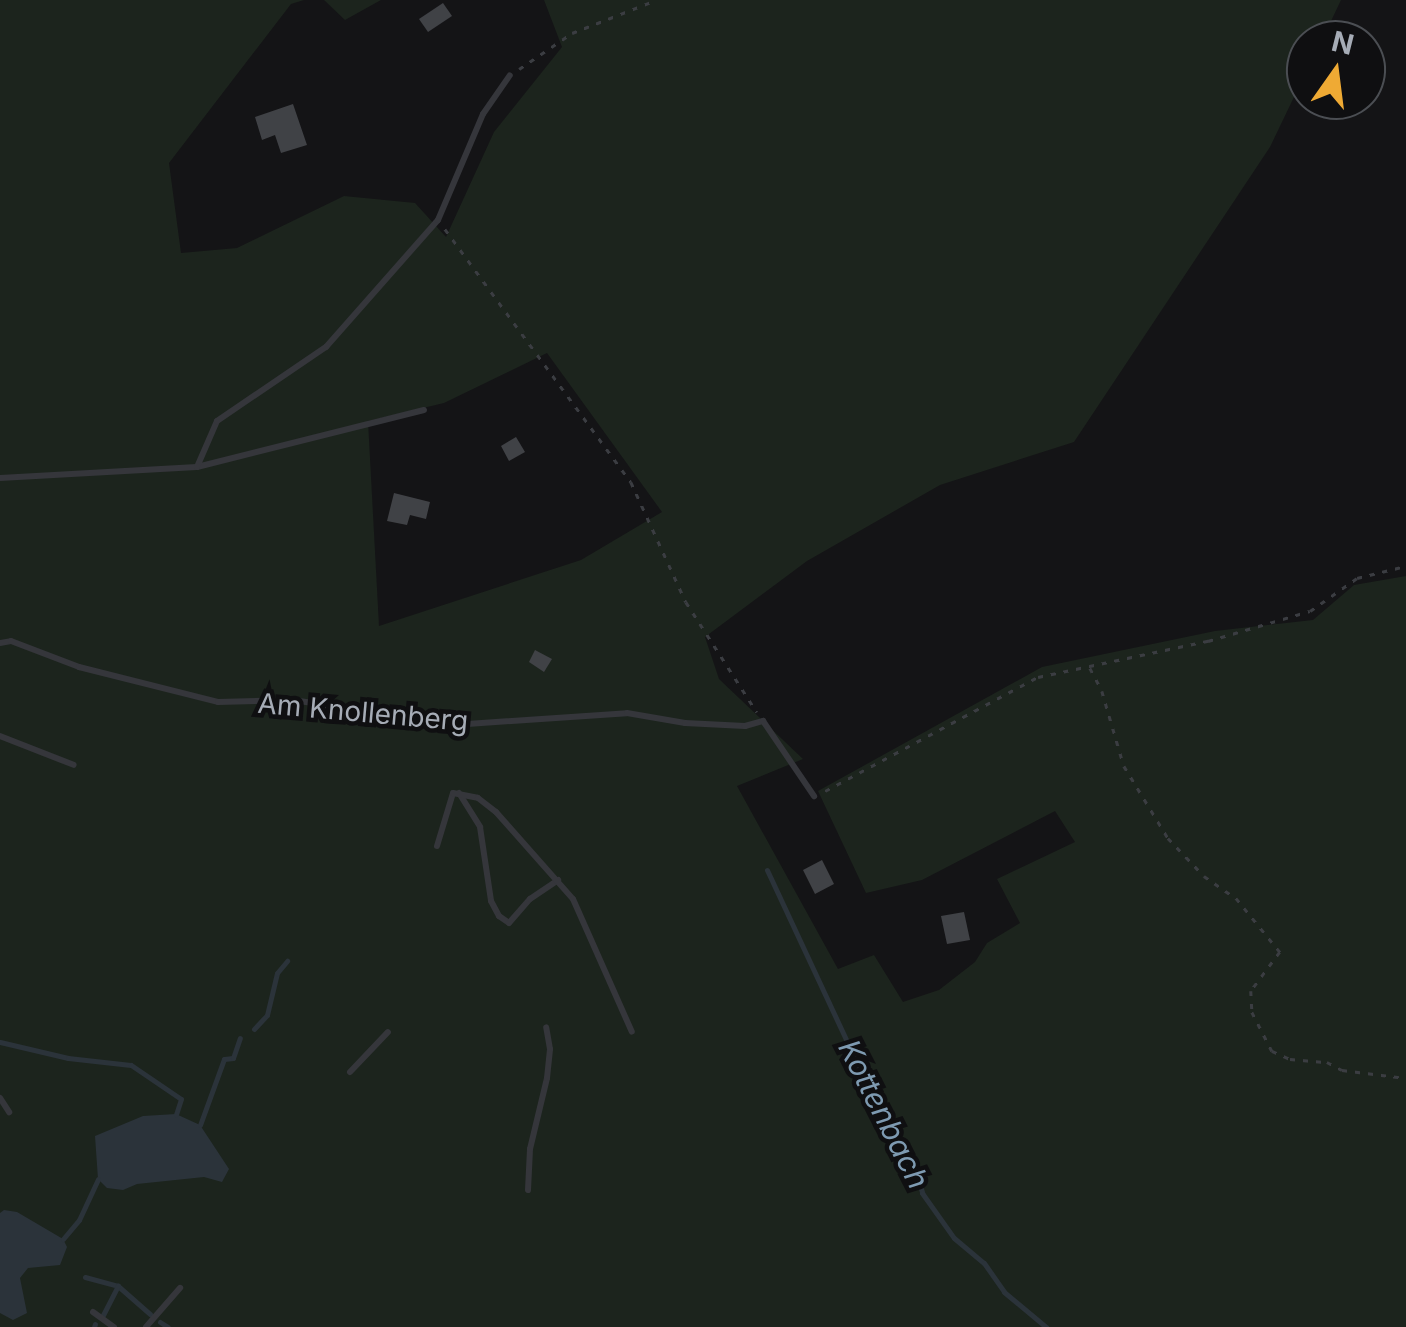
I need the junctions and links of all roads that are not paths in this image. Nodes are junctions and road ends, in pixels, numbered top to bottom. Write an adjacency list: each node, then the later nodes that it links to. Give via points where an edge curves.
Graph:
1 (510, 75): 3 (lane, via 482,114 438,220 326,347 218,421)
2 (424, 410): 3 (lane)
3 (197, 467): 4 (lane)
4 (0, 478)
5 (0, 643): 9 (lane, Am Knollenberg, via 12,641 218,702 293,700 454,725 627,713 685,723 763,721)
6 (0, 736): 7 (lane)
7 (74, 764)
8 (458, 792): 10 (lane, via 448,802); 11 (lane, via 496,812); 11 (lane, via 476,817 491,901 500,916 509,923)
9 (814, 796)
10 (437, 846)
11 (558, 880): 14 (lane, via 591,934)
12 (546, 1027): 18 (lane, via 547,1078)
13 (388, 1032): 15 (lane)
14 (632, 1032)
15 (350, 1072)
16 (0, 1098): 17 (lane)
17 (9, 1112)
18 (528, 1190)
19 (180, 1288): 22 (lane)
20 (93, 1312): 21 (lane)
21 (114, 1327)
22 (146, 1327)

